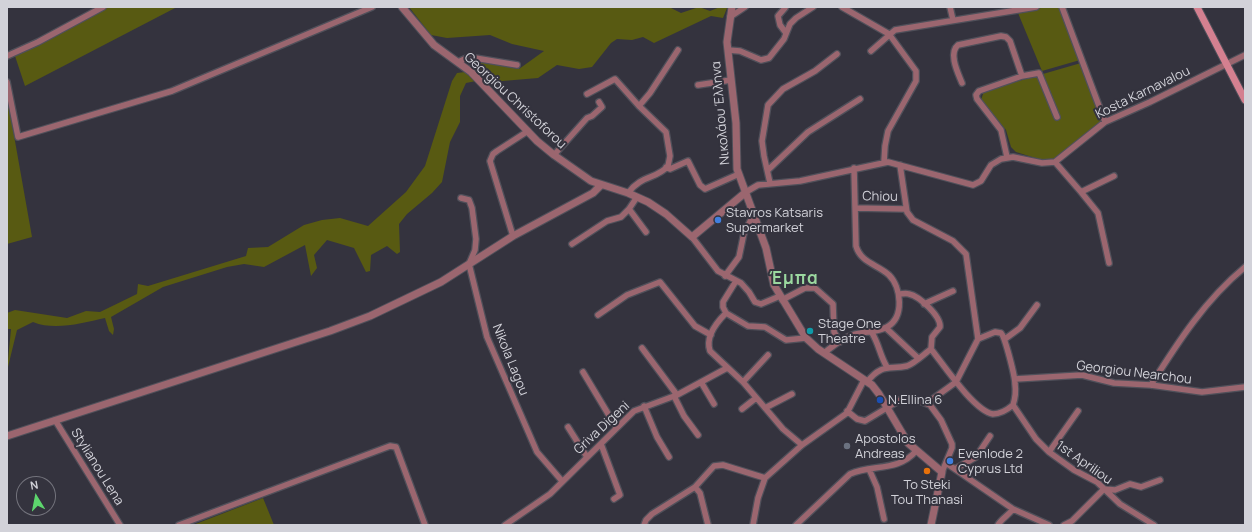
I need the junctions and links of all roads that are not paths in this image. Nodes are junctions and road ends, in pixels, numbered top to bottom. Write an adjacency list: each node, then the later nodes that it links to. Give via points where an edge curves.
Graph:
1 (103, 7): 22 (street)
2 (372, 7): 28 (street, via 172,91 18,137)
3 (402, 7): 23 (street, Georgiou Christoforou, via 434,45)
4 (732, 7): 13 (street, Νικολάου Έλληνα)
5 (745, 7): 13 (street)
6 (813, 7): 15 (street, via 796,18)
7 (842, 7): 16 (street)
8 (950, 7): 14 (street)
9 (1036, 7): 14 (street)
10 (1062, 7): 37 (street)
11 (1198, 7): 25 (main road)
12 (785, 8): 15 (street, via 778,16 780,25)
13 (730, 16): 18 (street, Νικολάου Έλληνα)
14 (953, 20): 16 (street, via 899,29)
15 (786, 33): 18 (street, via 769,58 757,58 740,51)
16 (888, 34): 19 (street); 41 (street, via 914,66 917,78 888,130)
17 (678, 50): 35 (street)
18 (728, 50): 27 (street, Νικολάου Έλληνα)
19 (871, 51)
20 (837, 54): 46 (street, via 815,71 783,89 768,105 762,141)
21 (1245, 55): 25 (street, Kosta Karnavalou)
22 (7, 56)
23 (458, 62): 24 (street, via 469,57); 38 (street, Georgiou Christoforou, via 478,78)
24 (517, 65)
25 (1227, 65): 33 (main road); 37 (street, Kosta Karnavalou)
26 (1022, 76): 29 (street, via 1010,41 1001,36 958,44 955,47 953,51); 36 (street, via 1039,73); 40 (street, via 982,89 976,95 979,103 1001,130)
27 (731, 80): 30 (street); 47 (street, Νικολάου Έλληνα)
28 (7, 82)
29 (962, 84)
30 (698, 85)
31 (587, 94): 35 (street, via 616,79)
32 (860, 99): 46 (street, via 808,132)
33 (1245, 100)
34 (599, 102): 39 (street, via 602,107 586,118)
35 (639, 106): 44 (street, via 666,132 670,156)
36 (1057, 117)
37 (1105, 122): 42 (street, Kosta Karnavalou)
38 (528, 131): 39 (street, Georgiou Christoforou); 61 (street, via 493,154 490,161)
39 (554, 156): 50 (street, Georgiou Christoforou)
40 (1007, 157): 42 (street, via 1019,157 1042,163); 43 (street, via 994,162 981,181 971,185)
41 (884, 162): 43 (street); 45 (street)
42 (1055, 162): 52 (street)
43 (900, 165): 58 (street)
44 (666, 167): 47 (street, via 670,169 688,161 700,185 705,189); 53 (street, via 638,181)
45 (854, 168): 49 (street, via 800,181); 56 (street)
46 (768, 170): 49 (street)
47 (739, 174): 51 (street, Νικολάου Έλληνα)
48 (1114, 176): 52 (street)
49 (770, 183): 51 (street, via 758,184)
50 (601, 185): 53 (street, Georgiou Christoforou); 61 (street, via 593,193)
51 (746, 192): 59 (street, Νικολάου Έλληνα); 62 (street)
52 (1080, 192): 64 (street, via 1098,213)
53 (628, 193): 54 (street, Georgiou Christoforou)
54 (637, 197): 57 (street); 62 (street, Georgiou Christoforou, via 666,214)
55 (461, 198): 65 (street, via 469,200 472,208 476,239 475,250)
56 (855, 208): 58 (street, Chiou); 70 (street, via 858,255 889,276)
57 (629, 209): 60 (street); 63 (street, via 621,217 608,221)
58 (905, 209): 80 (street, via 913,220 953,241 966,254)
59 (754, 214): 67 (street, via 744,232 739,257); 71 (street, Νικολάου Έλληνα, via 766,248 773,282)
60 (646, 232)
61 (513, 236): 65 (street)
62 (692, 237): 67 (street, Georgiou Christoforou, via 718,271)
63 (572, 244)
64 (1109, 263)
65 (469, 264): 110 (street, via 441,282 370,316); 128 (street, Nikola Lagou, via 486,337 537,452)
66 (1245, 267): 96 (street, via 1204,308 1182,336)
67 (725, 276): 68 (street, Georgiou Christoforou)
68 (736, 281): 71 (street, Georgiou Christoforou, via 746,288 758,304); 74 (street, via 723,302)
69 (953, 291): 72 (street)
70 (900, 294): 72 (street, via 910,294); 76 (street, via 896,316)
71 (781, 298): 79 (street, Νικολάου Έλληνα); 82 (street, via 805,288 815,288 833,304 834,332)
72 (924, 304): 84 (street, via 936,314 940,324 932,337)
73 (1037, 305): 81 (street, via 1020,328)
74 (726, 313): 78 (street); 79 (street, via 748,326 765,327 786,340)
75 (598, 315): 78 (street, via 627,295 660,282 695,326)
76 (886, 328): 77 (street); 87 (street)
77 (872, 333): 82 (street, via 852,335); 88 (street)
78 (711, 335): 89 (street, via 708,343 710,351)
79 (806, 338): 85 (street, Νικολάου Έλληνα)
80 (978, 339): 81 (street, via 995,332 1001,333); 95 (street)
81 (1005, 339): 91 (street)
82 (840, 342): 85 (street)
83 (642, 348): 99 (street)
84 (931, 349): 87 (street); 95 (street)
85 (824, 353): 92 (street, Νικολάου Έλληνα)
86 (768, 355): 94 (street)
87 (918, 358): 88 (street, via 908,365)
88 (887, 367): 92 (street)
89 (727, 368): 93 (street, Griva Digeni); 94 (street)
90 (583, 372): 112 (street)
91 (1015, 379): 96 (street, Georgiou Nearchou, via 1082,375 1114,383); 104 (street)
92 (866, 381): 105 (street, Νικολάου Έλληνα, via 876,389); 108 (street)
93 (701, 382): 99 (street, Griva Digeni); 102 (street)
94 (742, 382): 100 (street)
95 (956, 382): 101 (street); 104 (street, via 970,398 989,413 1001,413)
96 (1151, 385): 97 (street, Georgiou Nearchou, via 1202,392)
97 (1245, 387)
98 (792, 394): 106 (street)
99 (676, 395): 103 (street, Griva Digeni); 113 (street, via 684,416)
100 (756, 398): 106 (street); 107 (street)
101 (927, 403): 105 (street, via 907,396); 122 (street, via 941,420 952,444)
102 (714, 404)
103 (644, 406): 112 (street, Griva Digeni); 120 (street)
104 (1013, 406): 119 (street, 1st Apriliou, via 1036,439)
105 (886, 407): 108 (street, via 865,421 857,419); 118 (street, Νικολάου Έλληνα)
106 (765, 408): 117 (street, via 783,429)
107 (742, 410)
108 (848, 411): 117 (street)
109 (1078, 411): 119 (street)
110 (55, 420): 114 (street); 135 (street, Stylianou Lena)
111 (568, 427): 121 (street)
112 (616, 427): 116 (street, Griva Digeni)
113 (698, 435)
114 (7, 436)
115 (990, 436): 124 (street, via 976,457)
116 (601, 444): 121 (street, Griva Digeni); 131 (street, via 620,495)
117 (802, 445): 126 (street)
118 (916, 451): 123 (street, via 894,466); 125 (street, Νικολάου Έλληνα)
119 (1049, 452): 130 (street, 1st Apriliou)
120 (669, 457)
121 (587, 458): 128 (street, Griva Digeni)
122 (946, 463): 124 (street); 125 (street)
123 (869, 469): 133 (street, via 877,488); 141 (street, via 850,474)
124 (955, 469): 132 (street)
125 (942, 472): 142 (street)
126 (764, 478): 129 (street, via 718,465 709,469); 140 (street)
127 (1160, 480): 130 (street, via 1141,487 1130,484 1115,490)
128 (562, 481): 138 (street, Griva Digeni, via 547,497)
129 (695, 487): 134 (street, via 652,514); 139 (street, via 700,493)
130 (1104, 488): 145 (street, via 1072,521); 146 (street, 1st Apriliou, via 1120,504)
131 (614, 499)
132 (1013, 509): 143 (street); 144 (street)
133 (884, 519)
134 (644, 524)
135 (120, 525)
136 (179, 525): 137 (street, via 390,446 396,447)
137 (425, 525)
138 (505, 525)
139 (708, 525)
140 (753, 525)
141 (796, 525)
142 (931, 525)
143 (998, 525)
144 (1049, 525)
145 (1064, 525)
146 (1154, 525)

